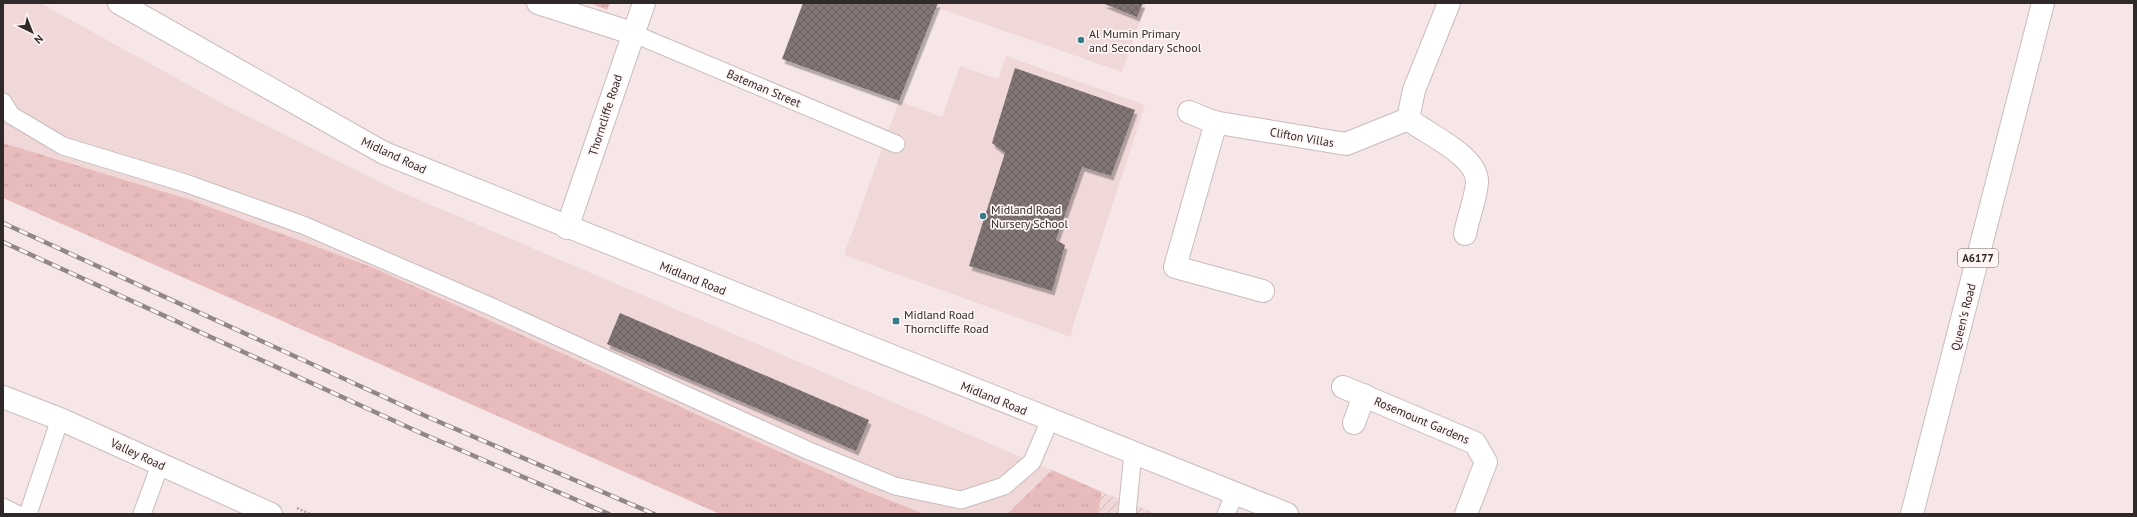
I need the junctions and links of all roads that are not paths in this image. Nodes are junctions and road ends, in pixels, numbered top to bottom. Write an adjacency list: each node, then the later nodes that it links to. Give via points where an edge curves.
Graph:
1 (119, 3): 12 (main road, Midland Road, via 384,154)
2 (538, 3): 6 (main road)
3 (644, 3): 6 (main road, Thorncliffe Road)
4 (1449, 3): 9 (main road, via 1414,90)
5 (2043, 3): 33 (main road, Queen's Road / A6177)
6 (632, 33): 11 (lane, Bateman Street); 12 (main road, Thorncliffe Road)
7 (3, 102): 19 (lane, via 10,114 63,146 185,183 303,225 807,450 895,486 961,500 1004,486 1032,462)
8 (1189, 112): 10 (main road, Clifton Villas)
9 (1408, 119): 10 (main road, Clifton Villas, via 1346,144); 13 (main road, via 1456,150 1470,163 1477,181)
10 (1216, 122): 14 (main road, via 1175,267)
11 (896, 144)
12 (567, 228): 19 (main road, Midland Road)
13 (1465, 234)
14 (1263, 291)
15 (1344, 388): 16 (main road, Rosemount Gardens)
16 (1364, 396): 20 (main road, Rosemount Gardens); 32 (main road, Rosemount Gardens, via 1475,443 1486,462)
17 (3, 397): 18 (main road, Valley Road)
18 (60, 419): 22 (main road, Valley Road); 26 (lane)
19 (1050, 420): 21 (main road, Midland Road)
20 (1354, 423)
21 (1133, 453): 23 (main road, Midland Road); 29 (lane)
22 (160, 465): 27 (lane); 28 (main road, Valley Road)
23 (1235, 492): 30 (lane); 31 (main road, Midland Road)
24 (3, 507): 25 (lane)
25 (17, 514)
26 (28, 514)
27 (142, 514)
28 (271, 514)
29 (1127, 514)
30 (1226, 514)
31 (1287, 514)
32 (1466, 514)
33 (1912, 514)

